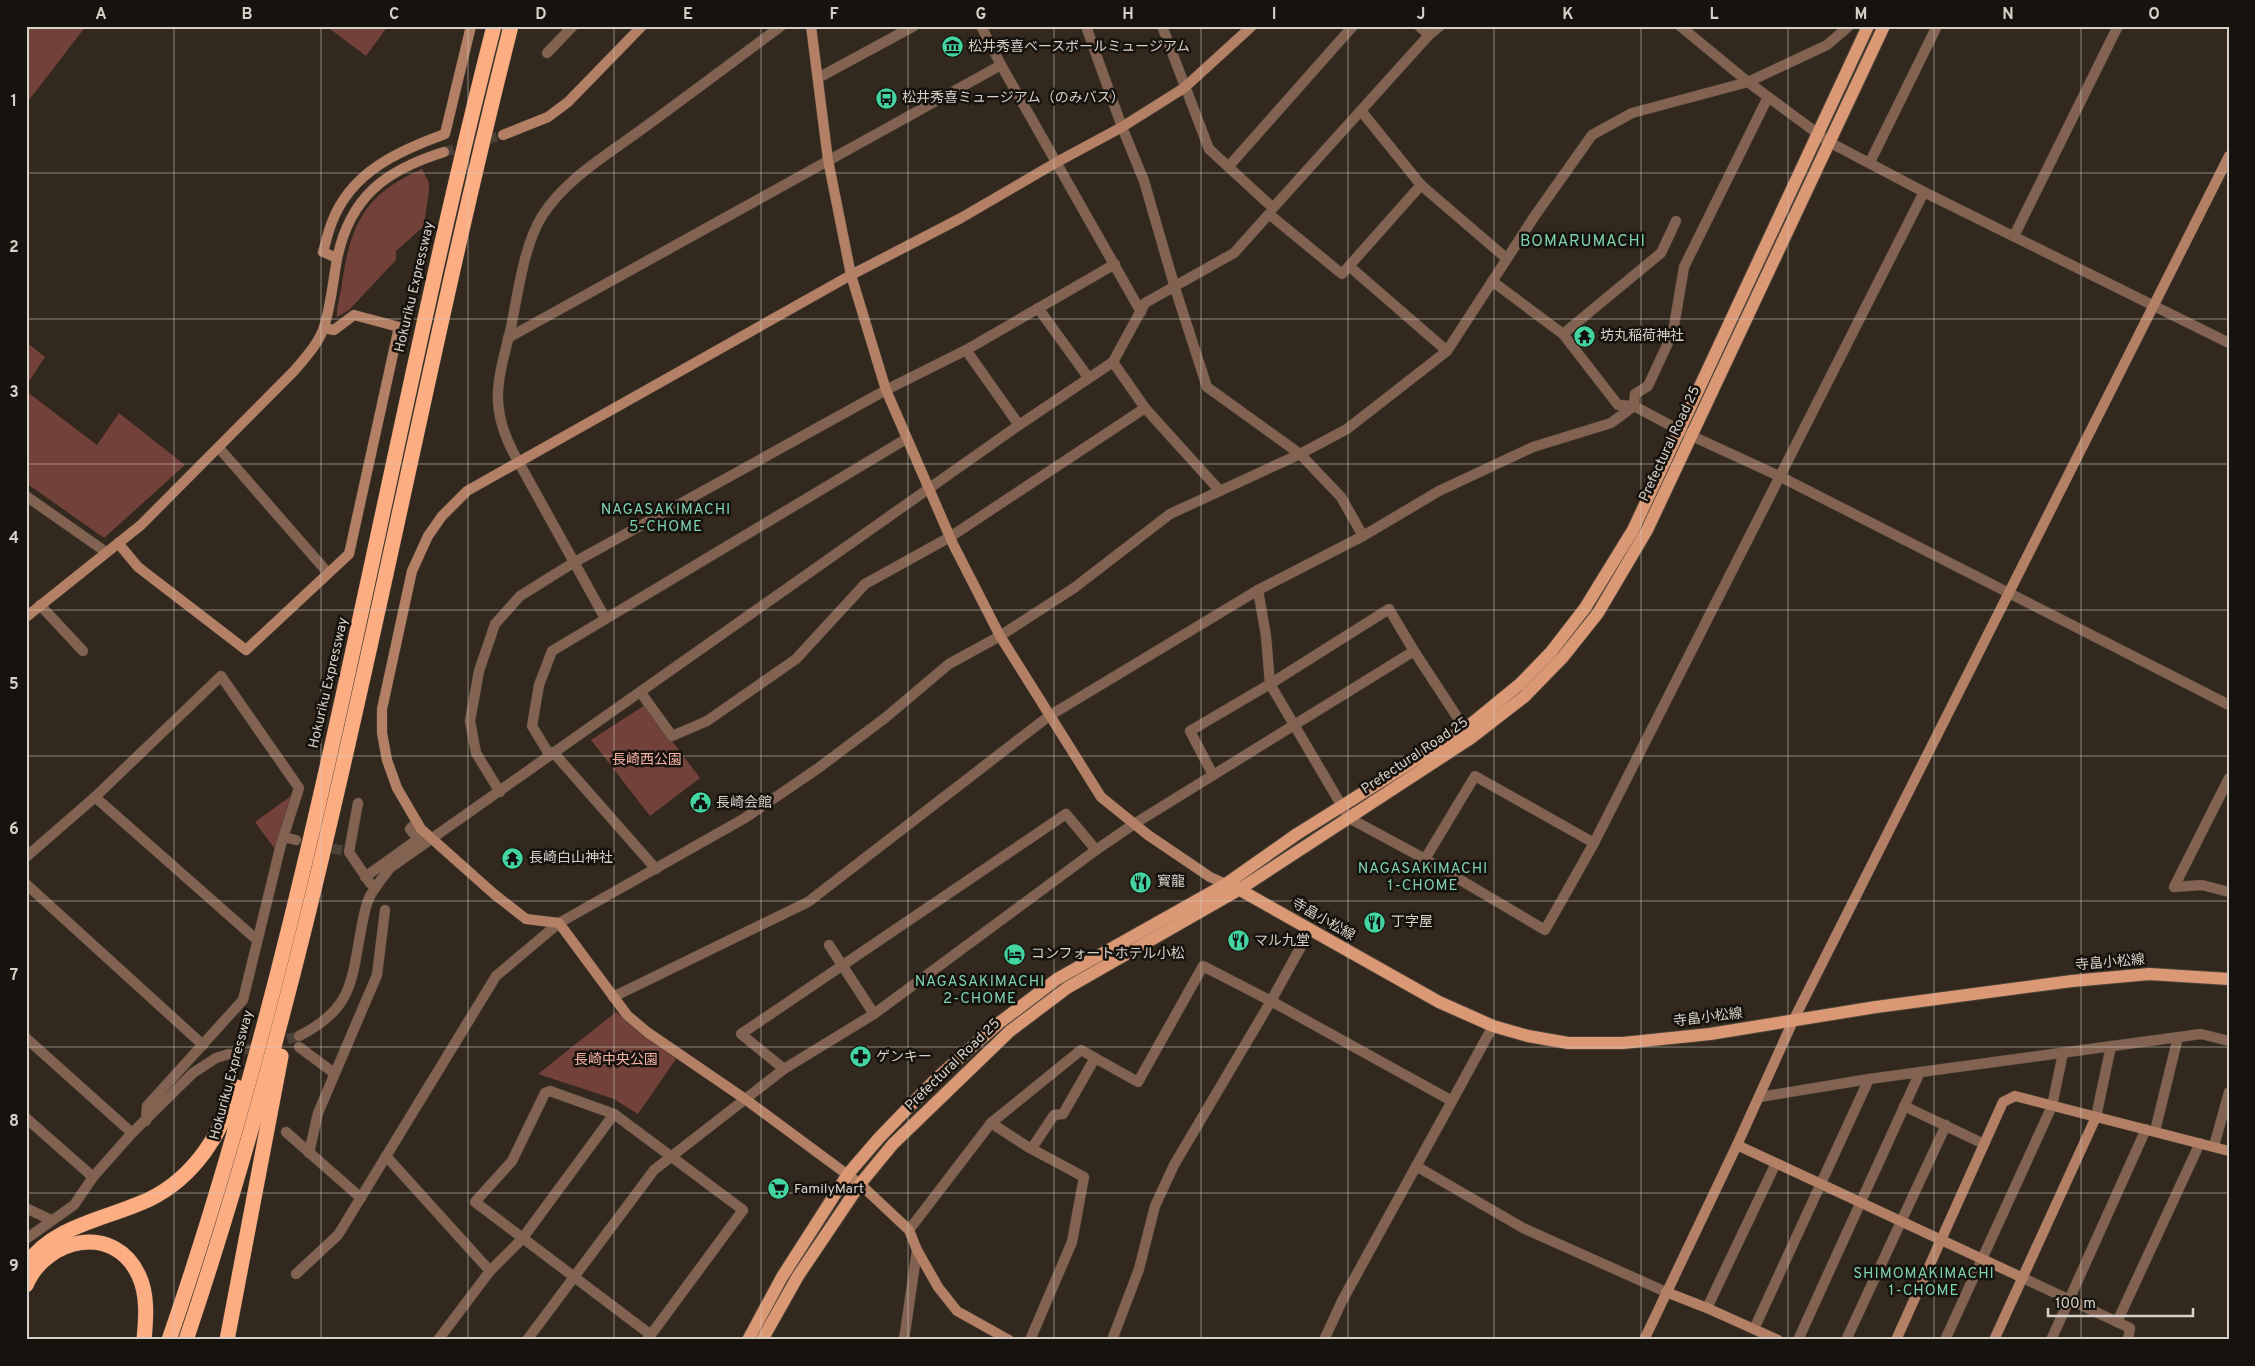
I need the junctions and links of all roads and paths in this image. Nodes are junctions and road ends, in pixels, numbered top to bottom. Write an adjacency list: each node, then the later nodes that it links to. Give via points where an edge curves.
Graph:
1 (471, 26): 44 (street, via 444,134 404,149 372,168 351,189 332,221 323,252)
2 (494, 26): 100 (highway, Hokuriku Expressway, via 420,337)
3 (511, 26): 122 (highway, via 440,322 364,678)
4 (573, 26): 23 (street)
5 (642, 26): 32 (street, via 568,102 548,117)
6 (781, 26): 56 (street, via 572,181 551,204 541,217 528,250)
7 (811, 26): 25 (street)
8 (914, 26): 25 (street)
9 (982, 26): 24 (street)
10 (1086, 26): 30 (street)
11 (1162, 26): 27 (street)
12 (1252, 26): 27 (street)
13 (1353, 26): 39 (street)
14 (1419, 26): 22 (street)
15 (1440, 26): 22 (street)
16 (1680, 26): 26 (street)
17 (1849, 26): 26 (street, via 1827,45)
18 (1868, 26): 31 (main road, Prefectural Road 25)
19 (1884, 26): 33 (main road, Prefectural Road 25)
20 (1937, 26): 38 (street)
21 (2118, 26): 43 (street)
22 (1429, 35): 29 (street)
23 (547, 53)
24 (1001, 65): 36 (street); 37 (street)
25 (818, 78): 36 (street)
26 (1748, 82): 28 (street); 45 (street, via 1632,113 1592,135)
27 (1184, 88): 30 (street); 39 (street, via 1209,149)
28 (1768, 97): 31 (street); 63 (street, via 1684,268 1673,332 1648,386 1635,394)
29 (1362, 112): 39 (street, via 1273,208); 40 (street)
30 (1122, 127): 37 (street); 50 (street, via 1144,181)
31 (1819, 133): 33 (street); 66 (main road, Prefectural Road 25)
32 (503, 135)
33 (1829, 142): 38 (street); 66 (main road, Prefectural Road 25)
34 (444, 152): 44 (street, via 401,168 369,192 357,207)
35 (2229, 156): 51 (street)
36 (828, 160): 48 (street); 56 (street)
37 (1057, 162): 46 (street); 48 (street, via 961,218)
38 (1870, 162): 41 (street)
39 (1229, 166)
40 (1421, 185): 45 (street); 47 (street)
41 (1924, 192): 43 (street); 71 (street)
42 (1676, 221): 55 (street, via 1661,253)
43 (2014, 236): 51 (street)
44 (337, 258): 54 (street)
45 (1506, 258): 49 (street)
46 (1115, 264): 52 (street); 53 (street)
47 (1349, 266): 50 (street, via 1342,274 1270,214 1234,253); 59 (street)
48 (851, 276): 62 (street); 70 (street)
49 (1492, 281): 55 (street); 59 (street)
50 (1175, 288): 53 (street, via 1145,303); 69 (street, via 1207,387)
51 (2153, 306): 57 (street); 82 (street)
52 (1038, 308): 58 (street); 61 (street)
53 (1141, 312): 60 (street)
54 (324, 328): 68 (street, via 294,371); 80 (street, via 334,330 354,315 399,327 349,554)
55 (1563, 334): 63 (street, via 1618,405)
56 (508, 338): 70 (street, via 498,388 498,415 502,432)
57 (2229, 343)
58 (966, 350): 62 (street); 65 (street)
59 (1447, 351): 69 (street, via 1347,429)
60 (1113, 362): 61 (street); 64 (street)
61 (1088, 377): 65 (street)
62 (886, 390): 67 (street); 79 (street)
63 (1634, 406): 66 (street); 75 (street, via 1611,423 1533,447 1439,491)
64 (1145, 408): 73 (street); 76 (street)
65 (1020, 425): 72 (street)
66 (1685, 433): 71 (street); 94 (main road, Prefectural Road 25, via 1633,530 1586,608 1520,684); 103 (main road, Prefectural Road 25, via 1647,530 1598,613 1563,657 1524,696 1471,738)
67 (906, 439): 72 (street); 85 (street)
68 (219, 448): 77 (street, via 141,525); 80 (street)
69 (1300, 454): 73 (street); 75 (street, via 1340,497)
70 (518, 463): 79 (street); 104 (street, via 468,491 449,510 428,536 412,571 387,680 382,733 397,788)
71 (1782, 477): 82 (street); 109 (street)
72 (929, 489): 76 (street); 90 (street)
73 (1220, 491): 86 (street, via 1170,514 1074,588)
74 (26, 496): 78 (street)
75 (1363, 536): 81 (street)
76 (950, 537): 86 (street); 90 (street, via 864,584 796,659 706,721 672,736)
77 (118, 543): 78 (street); 80 (street, via 138,567 246,650)
78 (106, 552): 83 (street)
79 (573, 563): 85 (street); 98 (street, via 520,596 494,624 479,671 470,721 476,753)
80 (328, 573)
81 (1258, 590): 89 (street); 92 (street)
82 (2010, 593): 91 (street); 131 (street)
83 (40, 606): 84 (street); 88 (street)
84 (26, 617)
85 (605, 618): 95 (street, via 552,650 539,686 532,726)
86 (1000, 636): 92 (street); 113 (street, via 949,664 885,718 745,818)
87 (1414, 650): 89 (street, via 1389,609); 93 (street); 94 (street)
88 (83, 651)
89 (1270, 684): 93 (street); 96 (street, via 1190,732)
90 (641, 693): 95 (street)
91 (2229, 705)
92 (1049, 716): 105 (street, via 1100,796); 128 (street, via 808,902)
93 (1295, 725): 96 (street); 102 (street)
94 (1464, 729): 102 (main road, Prefectural Road 25)
95 (551, 753): 98 (street); 113 (street)
96 (1213, 775): 105 (street)
97 (2229, 778): 119 (street, via 2174,887 2202,885)
98 (500, 792): 107 (street)
99 (95, 797): 106 (street, via 221,676 298,788); 111 (street); 124 (street)
100 (319, 800): 186 (highway, via 253,1039 231,1104 212,1143 185,1175 169,1188 61,1234 44,1245); 199 (highway, Hokuriku Expressway, via 255,1059)
101 (358, 803): 114 (street, via 348,852)
102 (1341, 808): 103 (street); 116 (main road, Prefectural Road 25, via 1297,834)
103 (1349, 818): 112 (street); 118 (main road, Prefectural Road 25)
104 (417, 822): 107 (street); 114 (street, via 410,829 418,839)
105 (1134, 824): 110 (street); 116 (street, via 1210,877)
106 (283, 837): 108 (street); 124 (street)
107 (432, 838): 117 (street, via 390,868); 121 (street, via 526,919)
108 (296, 840)
109 (1594, 843): 112 (street, via 1475,776); 112 (street, via 1546,930)
110 (1096, 850): 126 (street, via 1066,814); 130 (street)
111 (26, 858)
112 (1425, 859)
113 (656, 869): 121 (street)
114 (365, 877): 117 (street)
115 (26, 884): 136 (street)
116 (1226, 884): 118 (main road, 寺畠小松線); 171 (main road, Prefectural Road 25, via 1057,979 937,1078)
117 (376, 887): 142 (street, via 369,897 345,999 335,1013 299,1042)
118 (1240, 889): 123 (main road, 寺畠小松線); 173 (main road, Prefectural Road 25, via 1067,988 1010,1030 893,1144)
119 (2229, 892)
120 (385, 910): 142 (street, via 377,975)
121 (559, 924): 128 (street); 167 (street, via 496,976)
122 (306, 926): 200 (highway, via 244,1157); 201 (highway)
123 (1310, 930): 129 (street); 132 (main road, 寺畠小松線, via 1439,1002)
124 (258, 940): 136 (street, via 243,1000)
125 (829, 945): 126 (street)
126 (843, 967): 130 (street); 141 (street, via 741,1034)
127 (2229, 979): 131 (main road, 寺畠小松線, via 2149,974 2072,981)
128 (613, 997): 147 (street, via 627,1015 647,1032)
129 (1271, 1001): 140 (street, via 1203,966 1138,1082); 148 (street); 209 (street, via 1174,1165 1155,1206 1139,1269)
130 (874, 1014): 141 (street)
131 (1793, 1021): 132 (main road, 寺畠小松線, via 1710,1034 1623,1042 1568,1042); 146 (street)
132 (1493, 1026): 148 (street)
133 (2178, 1037): 135 (street, via 2201,1034); 137 (street); 157 (street)
134 (26, 1038): 159 (street)
135 (2229, 1041)
136 (203, 1045): 154 (street, via 147,1106)
137 (2112, 1046): 138 (street); 152 (street)
138 (2063, 1053): 143 (street); 150 (street)
139 (229, 1054): 154 (street, via 216,1058 193,1073)
140 (1095, 1058): 155 (street, via 1081,1050); 164 (street, via 1063,1114 1054,1115)
141 (784, 1069): 147 (street)
142 (334, 1072): 166 (street, via 318,1113)
143 (1920, 1072): 144 (street); 149 (street)
144 (1869, 1079): 146 (street); 174 (street)
145 (2229, 1092): 163 (street)
146 (1760, 1096): 162 (street)
147 (745, 1099): 168 (street); 171 (street)
148 (1452, 1101): 170 (street)
149 (1904, 1106): 156 (street); 176 (street)
150 (2052, 1106): 152 (street); 161 (street, via 2015,1096 2003,1102); 185 (street)
151 (614, 1114): 168 (street); 182 (street); 182 (street, via 550,1091 545,1093 512,1161 475,1202)
152 (2096, 1117): 157 (street); 190 (street)
153 (26, 1118): 172 (street)
154 (146, 1121): 159 (street)
155 (991, 1123): 164 (street); 180 (street)
156 (1946, 1125): 161 (street); 179 (street)
157 (2151, 1130): 160 (street); 193 (street)
158 (286, 1132): 166 (street)
159 (132, 1133): 172 (street)
160 (2200, 1143): 163 (street); 195 (street)
161 (1984, 1144): 183 (street)
162 (1737, 1146): 169 (street); 192 (street)
163 (2214, 1146): 165 (street)
164 (1032, 1148): 208 (street, via 1084,1177 1072,1242)
165 (2229, 1150)
166 (309, 1153): 175 (street)
167 (386, 1156): 175 (street); 187 (street)
168 (672, 1157): 189 (street, via 654,1170); 197 (street, via 743,1210)
169 (1776, 1163): 174 (street); 194 (street)
170 (1416, 1166): 192 (street, via 1523,1228); 210 (street)
171 (848, 1174): 173 (street); 204 (main road, Prefectural Road 25, via 782,1277)
172 (93, 1177): 178 (street, via 74,1205)
173 (860, 1184): 180 (street); 205 (main road, Prefectural Road 25, via 798,1276)
174 (1821, 1184): 176 (street); 196 (street)
175 (361, 1198): 188 (street, via 338,1235)
176 (1861, 1203): 179 (street); 213 (street)
177 (26, 1208): 178 (street)
178 (51, 1220): 181 (street)
179 (1901, 1222): 183 (street); 214 (street)
180 (909, 1230): 184 (street)
181 (26, 1239)
182 (522, 1239): 187 (street); 189 (street)
183 (1942, 1241): 185 (street); 215 (street)
184 (916, 1250): 206 (street); 207 (street, via 957,1312)
185 (1982, 1259): 190 (street); 216 (street)
186 (26, 1265)
187 (490, 1271): 202 (street)
188 (296, 1274)
189 (572, 1277): 197 (street); 203 (street)
190 (2023, 1278): 193 (street); 217 (street)
191 (26, 1286): 198 (highway, via 37,1268 58,1249 82,1242 109,1246 131,1263 139,1276 146,1306)
192 (1666, 1292): 194 (street); 211 (street)
193 (2069, 1300): 195 (street); 218 (street)
194 (1707, 1308): 196 (street)
195 (2117, 1322): 219 (street, via 2130,1328)
196 (1754, 1329): 212 (street)
197 (649, 1337)
198 (144, 1340)
199 (169, 1340)
200 (186, 1340)
201 (226, 1340)
202 (438, 1340)
203 (527, 1340)
204 (748, 1340)
205 (762, 1340)
206 (904, 1340)
207 (1009, 1340)
208 (1030, 1340)
209 (1112, 1340)
210 (1324, 1340)
211 (1644, 1340)
212 (1778, 1340)
213 (1798, 1340)
214 (1846, 1340)
215 (1896, 1340)
216 (1944, 1340)
217 (1994, 1340)
218 (2051, 1340)
219 (2128, 1340)

